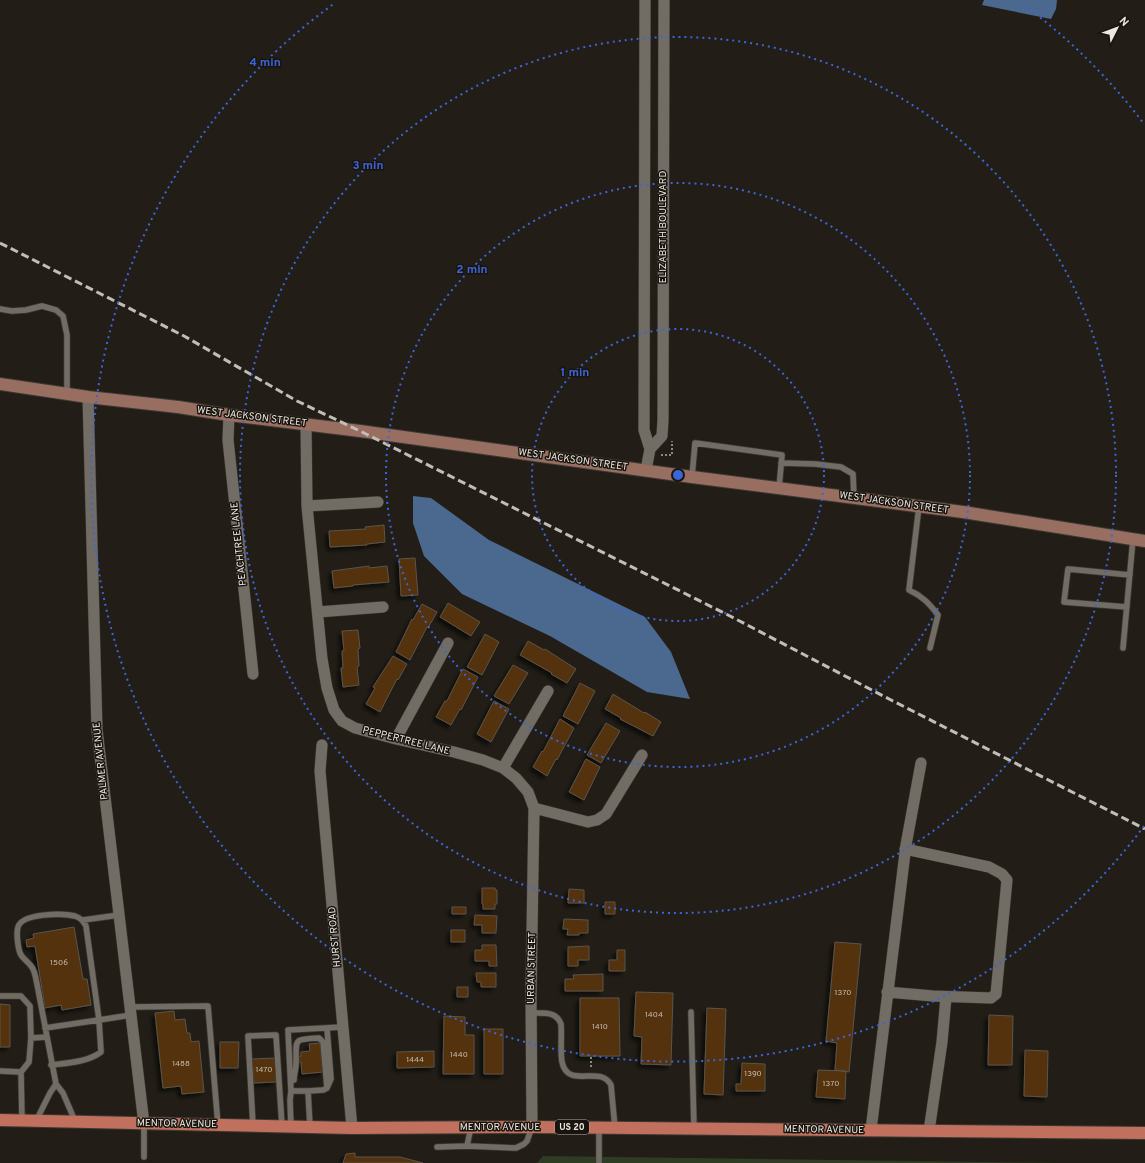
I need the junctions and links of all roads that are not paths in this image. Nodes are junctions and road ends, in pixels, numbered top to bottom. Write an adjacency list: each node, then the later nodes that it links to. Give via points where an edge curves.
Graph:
1 (645, 0): 9 (street, ELIZABETH BOULEVARD, via 644,430)
2 (664, 0): 9 (street, ELIZABETH BOULEVARD, via 663,420 662,436)
3 (0, 309): 5 (lane, via 26,310 42,306 56,310 63,316 67,335)
4 (0, 384): 5 (street, WEST JACKSON STREET)
5 (67, 393): 6 (street, WEST JACKSON STREET)
6 (88, 397): 7 (street, WEST JACKSON STREET, via 178,406); 35 (street, PALMER AVENUE, via 97,730)
7 (229, 415): 8 (street, WEST JACKSON STREET); 26 (street, PEACHTREE LANE, via 228,440)
8 (306, 424): 11 (street, WEST JACKSON STREET); 16 (street, PEPPERTREE LANE)
9 (650, 449): 11 (street, ELIZABETH BOULEVARD)
10 (781, 463): 12 (lane, via 782,455 695,443); 13 (lane); 14 (lane, via 841,468 853,474)
11 (646, 470): 12 (street, WEST JACKSON STREET)
12 (692, 477): 13 (street, WEST JACKSON STREET)
13 (779, 488): 14 (street, WEST JACKSON STREET)
14 (854, 498): 17 (street, WEST JACKSON STREET)
15 (378, 502): 16 (street)
16 (307, 506): 22 (street, PEPPERTREE LANE)
17 (919, 506): 18 (street, WEST JACKSON STREET); 24 (lane, via 909,590 929,602 938,615)
18 (1139, 540): 19 (lane)
19 (1130, 575): 21 (lane); 21 (lane, via 1068,569 1064,602)
20 (383, 607): 22 (street)
21 (1127, 607): 25 (lane)
22 (318, 612): 28 (street, PEPPERTREE LANE, via 322,659 334,710 342,721 354,728)
23 (448, 643): 28 (street)
24 (930, 648)
25 (1123, 648)
26 (253, 674)
27 (548, 691): 32 (street)
28 (396, 740): 32 (street, PEPPERTREE LANE, via 454,752)
29 (322, 745): 44 (street, HURST ROAD, via 320,771)
30 (642, 755): 33 (street, via 606,814 597,820 588,822)
31 (921, 763): 34 (street)
32 (503, 768): 33 (street, PEPPERTREE LANE, via 528,792)
33 (534, 808): 42 (street, URBAN STREET)
34 (905, 849): 37 (street); 39 (street, via 989,867 1008,880 996,994 991,998)
35 (119, 915): 36 (lane); 40 (street, PALMER AVENUE)
36 (83, 920): 43 (lane, via 86,926); 45 (lane, via 55,913 22,920 18,927 21,955 32,967)
37 (887, 992): 39 (street); 71 (street)
38 (0, 996): 48 (lane, via 21,996 30,1006)
39 (946, 997): 72 (street)
40 (131, 1011): 43 (lane); 60 (street, PALMER AVENUE); 61 (lane, via 208,1006)
41 (691, 1012): 70 (lane)
42 (531, 1013): 66 (street, URBAN STREET); 69 (lane, via 550,1013 559,1019 562,1061 570,1074 601,1076 608,1080)
43 (99, 1020): 45 (lane); 49 (lane, via 101,1052 87,1059)
44 (344, 1027): 46 (lane); 68 (street, HURST ROAD)
45 (45, 1028): 47 (lane)
46 (327, 1028): 53 (lane, via 332,1079); 54 (lane, via 288,1030)
47 (47, 1037): 48 (lane); 49 (lane)
48 (32, 1038): 51 (lane, via 29,1062)
49 (51, 1065): 52 (lane)
50 (0, 1071): 51 (lane)
51 (21, 1072): 57 (lane)
52 (56, 1084): 58 (lane); 59 (lane, via 63,1093)
53 (327, 1088): 54 (lane, via 323,1042 319,1038 302,1039 295,1045 297,1066 294,1074 295,1086); 55 (lane)
54 (291, 1091): 55 (lane); 63 (lane)
55 (308, 1091): 64 (lane)
56 (0, 1120): 57 (main road, MENTOR AVENUE / US 20)
57 (22, 1120): 58 (main road, MENTOR AVENUE / US 20)
58 (36, 1121): 59 (main road, MENTOR AVENUE / US 20)
59 (75, 1122): 60 (main road, MENTOR AVENUE / US 20)
60 (144, 1124): 61 (main road, MENTOR AVENUE / US 20); 76 (lane)
61 (218, 1125): 62 (main road, MENTOR AVENUE / US 20)
62 (253, 1126): 63 (main road, MENTOR AVENUE / US 20); 63 (lane, via 248,1036 276,1035)
63 (286, 1126): 64 (main road, MENTOR AVENUE / US 20)
64 (310, 1127): 68 (main road, MENTOR AVENUE / US 20)
65 (471, 1127): 66 (main road, MENTOR AVENUE / US 20); 68 (main road, MENTOR AVENUE / US 20); 74 (lane)
66 (532, 1127): 67 (main road, MENTOR AVENUE / US 20); 74 (lane, via 527,1141 519,1148)
67 (599, 1127): 69 (main road, MENTOR AVENUE / US 20); 77 (lane)
68 (352, 1128)
69 (615, 1128): 70 (main road, MENTOR AVENUE / US 20)
70 (694, 1128): 71 (main road, MENTOR AVENUE / US 20)
71 (871, 1130): 72 (main road, MENTOR AVENUE / US 20)
72 (929, 1131): 73 (main road, MENTOR AVENUE / US 20)
73 (1145, 1133)
74 (467, 1146): 75 (lane)
75 (437, 1147)
76 (144, 1157)
77 (599, 1163)

